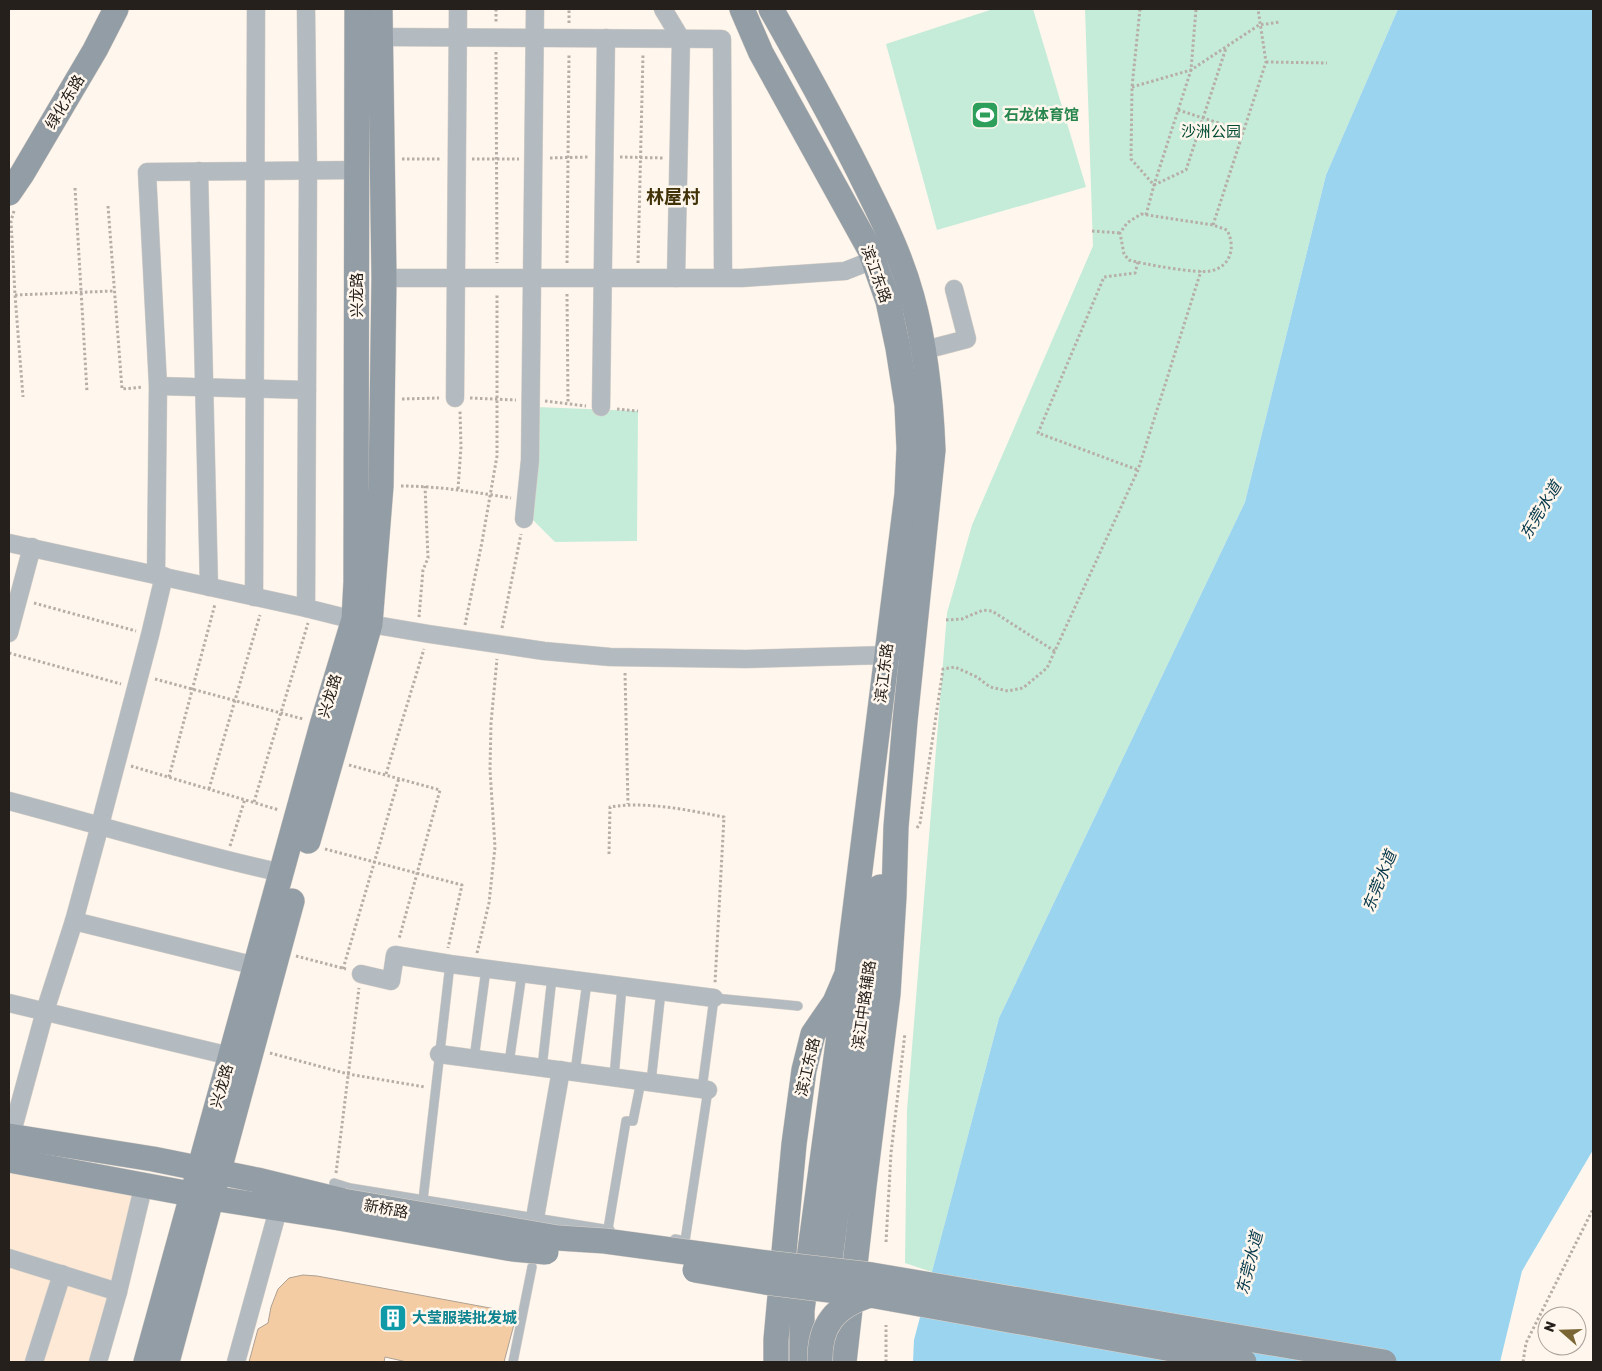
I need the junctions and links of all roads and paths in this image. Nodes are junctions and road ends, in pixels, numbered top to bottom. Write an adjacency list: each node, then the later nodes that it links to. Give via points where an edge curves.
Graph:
1 (100, 9): 39 (main road, 绿化东路)
2 (116, 9): 39 (main road, 绿化东路, via 95,50)
3 (256, 9): 35 (street)
4 (306, 9): 36 (street)
5 (357, 9): 37 (main road, 兴龙路)
6 (380, 9): 19 (main road, 兴龙路)
7 (458, 9): 20 (street)
8 (496, 9): 21 (path)
9 (534, 9): 22 (street)
10 (569, 9): 23 (path)
11 (663, 9): 26 (street)
12 (770, 9): 63 (main road, 滨江东路, via 840,132 895,245)
13 (1140, 9): 31 (path)
14 (1196, 9): 30 (path)
15 (1258, 9): 18 (path)
16 (737, 11): 47 (main road, 滨江东路)
17 (1280, 22): 18 (path)
18 (1259, 25): 27 (path); 28 (path)
19 (380, 37): 20 (street); 51 (main road, 兴龙路)
20 (457, 37): 21 (street); 52 (street)
21 (496, 38): 22 (street); 53 (path)
22 (534, 38): 23 (street); 54 (street)
23 (569, 38): 24 (street); 55 (path)
24 (606, 38): 25 (street); 56 (street)
25 (643, 38): 26 (street); 57 (path)
26 (681, 39): 50 (street, via 722,38); 58 (street)
27 (1226, 48): 30 (path); 33 (path)
28 (1266, 62): 29 (path); 34 (path)
29 (1328, 63)
30 (1191, 70): 31 (path); 32 (path)
31 (1132, 87): 40 (path, via 1131,159)
32 (1178, 110): 33 (path); 40 (path)
33 (1202, 118): 34 (path); 40 (path, via 1186,170)
34 (1244, 131): 44 (path)
35 (257, 170): 36 (street); 38 (street); 66 (street)
36 (308, 170): 37 (street); 68 (street)
37 (357, 170): 93 (main road, 兴龙路, via 356,582)
38 (199, 171): 64 (street, via 147,172); 65 (street)
39 (13, 178): 62 (path, via 11,221)
40 (1154, 185): 43 (path)
41 (75, 188): 61 (path)
42 (108, 206): 60 (path)
43 (1146, 215): 44 (path); 46 (path, via 1134,217)
44 (1213, 225): 49 (path, via 1227,230 1232,253 1224,264 1212,271)
45 (1092, 231): 46 (path)
46 (1120, 233): 48 (path, via 1124,254 1129,260)
47 (873, 260): 50 (street, via 845,272); 101 (main road, 滨江东路, via 888,301 898,348 907,405 909,448 907,494)
48 (1138, 262): 49 (path); 78 (path, via 1135,273 1104,278 1038,433)
49 (1202, 271): 78 (path)
50 (722, 277): 58 (street)
51 (384, 278): 52 (street); 72 (main road, 兴龙路)
52 (456, 278): 53 (street); 71 (street)
53 (497, 278): 54 (street); 73 (path)
54 (531, 278): 55 (street); 74 (street)
55 (567, 278): 56 (street); 75 (path)
56 (604, 278): 57 (street); 76 (street)
57 (638, 278): 58 (street)
58 (676, 278)
59 (954, 289): 63 (street, via 967,339)
60 (113, 290): 61 (path); 67 (path)
61 (80, 292): 62 (path); 69 (path)
62 (15, 295): 70 (path)
63 (925, 350): 108 (main road, 滨江东路, via 933,450)
64 (158, 386): 65 (street); 87 (street)
65 (204, 387): 66 (street); 88 (street)
66 (256, 388): 68 (street); 90 (street)
67 (122, 389)
68 (307, 390): 91 (street)
69 (87, 392)
70 (23, 397)
71 (457, 398): 72 (path); 73 (path); 81 (path, via 461,447)
72 (382, 399): 79 (main road, 兴龙路)
73 (497, 399): 74 (path); 82 (path, via 497,456)
74 (530, 400): 75 (path); 83 (street)
75 (568, 404): 76 (path)
76 (601, 407): 77 (path)
77 (638, 411)
78 (1138, 470): 99 (path)
79 (381, 486): 80 (path); 93 (main road, 兴龙路)
80 (425, 486): 81 (path); 95 (path, via 428,558 423,570)
81 (458, 489): 82 (path)
82 (489, 494): 83 (path); 97 (path)
83 (527, 501): 84 (street)
84 (524, 519): 98 (path)
85 (9, 543): 86 (street)
86 (32, 548): 87 (street); 89 (street)
87 (160, 575): 88 (street); 96 (street)
88 (214, 588): 90 (street); 105 (path)
89 (19, 598): 94 (street); 96 (path)
90 (260, 598): 91 (street); 106 (path)
91 (309, 608): 93 (street); 107 (path)
92 (946, 620): 99 (path, via 992,610)
93 (362, 621): 95 (street); 109 (main road, 兴龙路); 110 (main road, 兴龙路)
94 (9, 633)
95 (423, 633): 97 (street); 112 (path)
96 (150, 635): 104 (street)
97 (463, 639): 98 (street)
98 (498, 644): 102 (street); 133 (path, via 490,760 495,847)
99 (1056, 652): 103 (path, via 1047,668 1034,680 1023,688 1008,691 990,687 955,666)
100 (9, 653): 104 (path)
101 (887, 655): 102 (street, via 746,659); 137 (main road, 滨江东路)
102 (625, 657): 119 (path)
103 (943, 669)
104 (138, 682): 105 (path); 111 (street)
105 (192, 689): 106 (path); 113 (path)
106 (235, 700): 107 (path); 115 (path)
107 (280, 712): 109 (path); 118 (path)
108 (905, 721): 170 (main road, 滨江中路辅路); 183 (main road, 滨江东路, via 888,994)
109 (322, 725): 120 (main road, 兴龙路)
110 (332, 760): 112 (path); 122 (main road, 兴龙路)
111 (116, 762): 113 (path); 121 (street)
112 (386, 774): 114 (path)
113 (168, 777): 115 (path)
114 (399, 778): 125 (path); 127 (path, via 440,790)
115 (209, 789): 116 (path)
116 (245, 800): 118 (path); 124 (path)
117 (9, 801): 121 (street)
118 (254, 802): 120 (path)
119 (628, 804): 123 (path, via 610,807); 142 (path, via 724,817)
120 (297, 816): 126 (main road, 兴龙路)
121 (100, 825): 124 (street); 128 (street)
122 (307, 845): 125 (path); 129 (main road, 兴龙路)
123 (610, 854)
124 (225, 861): 126 (street)
125 (375, 862): 127 (path); 134 (path)
126 (282, 873): 132 (main road, 兴龙路)
127 (417, 873): 130 (path); 131 (path, via 462,885)
128 (74, 920): 132 (street); 145 (street)
129 (278, 952): 134 (path); 146 (main road, 兴龙路)
130 (395, 955): 131 (street); 136 (street, via 391,981)
131 (447, 964): 133 (street); 147 (lane)
132 (256, 966): 146 (main road, 兴龙路)
133 (480, 968): 135 (street); 148 (lane)
134 (343, 969): 136 (path)
135 (522, 973): 138 (street); 149 (lane)
136 (361, 974): 152 (path)
137 (847, 974): 170 (main road, 滨江中路辅路); 180 (main road, 滨江东路, via 835,1002 813,1034 804,1070 786,1222)
138 (552, 977): 139 (street); 150 (lane)
139 (587, 982): 140 (street); 151 (lane)
140 (622, 986): 141 (street); 153 (lane)
141 (661, 992): 142 (street); 154 (lane)
142 (714, 998): 144 (lane); 156 (lane)
143 (9, 1003): 145 (street)
144 (798, 1006)
145 (45, 1012): 146 (street); 157 (street)
146 (242, 1052): 152 (path); 158 (main road, 兴龙路)
147 (439, 1054): 148 (street); 155 (lane)
148 (474, 1059): 149 (street)
149 (509, 1063): 150 (street)
150 (542, 1068): 151 (street)
151 (568, 1071): 153 (street); 165 (street)
152 (348, 1074): 155 (path); 162 (path)
153 (614, 1077): 154 (street)
154 (646, 1081): 156 (street); 165 (lane, via 633,1121 626,1121 613,1230)
155 (435, 1089): 161 (lane)
156 (705, 1089): 166 (lane, via 684,1241)
157 (9, 1144): 158 (main road, 新桥路, via 153,1159); 160 (main road, 新桥路)
158 (209, 1171): 160 (main road, 兴龙路); 162 (main road, 新桥路)
159 (142, 1192): 171 (street)
160 (202, 1196): 164 (main road, 新桥路); 176 (main road, 兴龙路); 177 (main road, 兴龙路)
161 (423, 1200): 162 (lane, via 350,1188); 165 (lane)
162 (339, 1201): 164 (main road, 新桥路); 170 (main road, 新桥路, bridge, via 513,1249 604,1254)
163 (1593, 1209): 187 (path, via 1526,1343)
164 (278, 1210): 178 (street)
165 (535, 1218)
166 (665, 1238)
167 (9, 1258): 169 (street)
168 (532, 1267): 179 (lane)
169 (62, 1274): 171 (street); 174 (street)
170 (817, 1279): 172 (main road, bridge); 181 (main road, 滨江中路辅路, via 802,1310); 186 (main road, bridge, via 872,1275)
171 (118, 1292): 175 (street)
172 (870, 1295): 182 (main road, bridge, via 843,1306 830,1320 823,1336); 185 (main road, bridge)
173 (886, 1325): 184 (path)
174 (34, 1362)
175 (98, 1362)
176 (146, 1362)
177 (167, 1362)
178 (236, 1362)
179 (513, 1362)
180 (776, 1362)
181 (802, 1362)
182 (820, 1362)
183 (844, 1362)
184 (886, 1362)
185 (1244, 1362)
186 (1384, 1362)
187 (1523, 1362)

